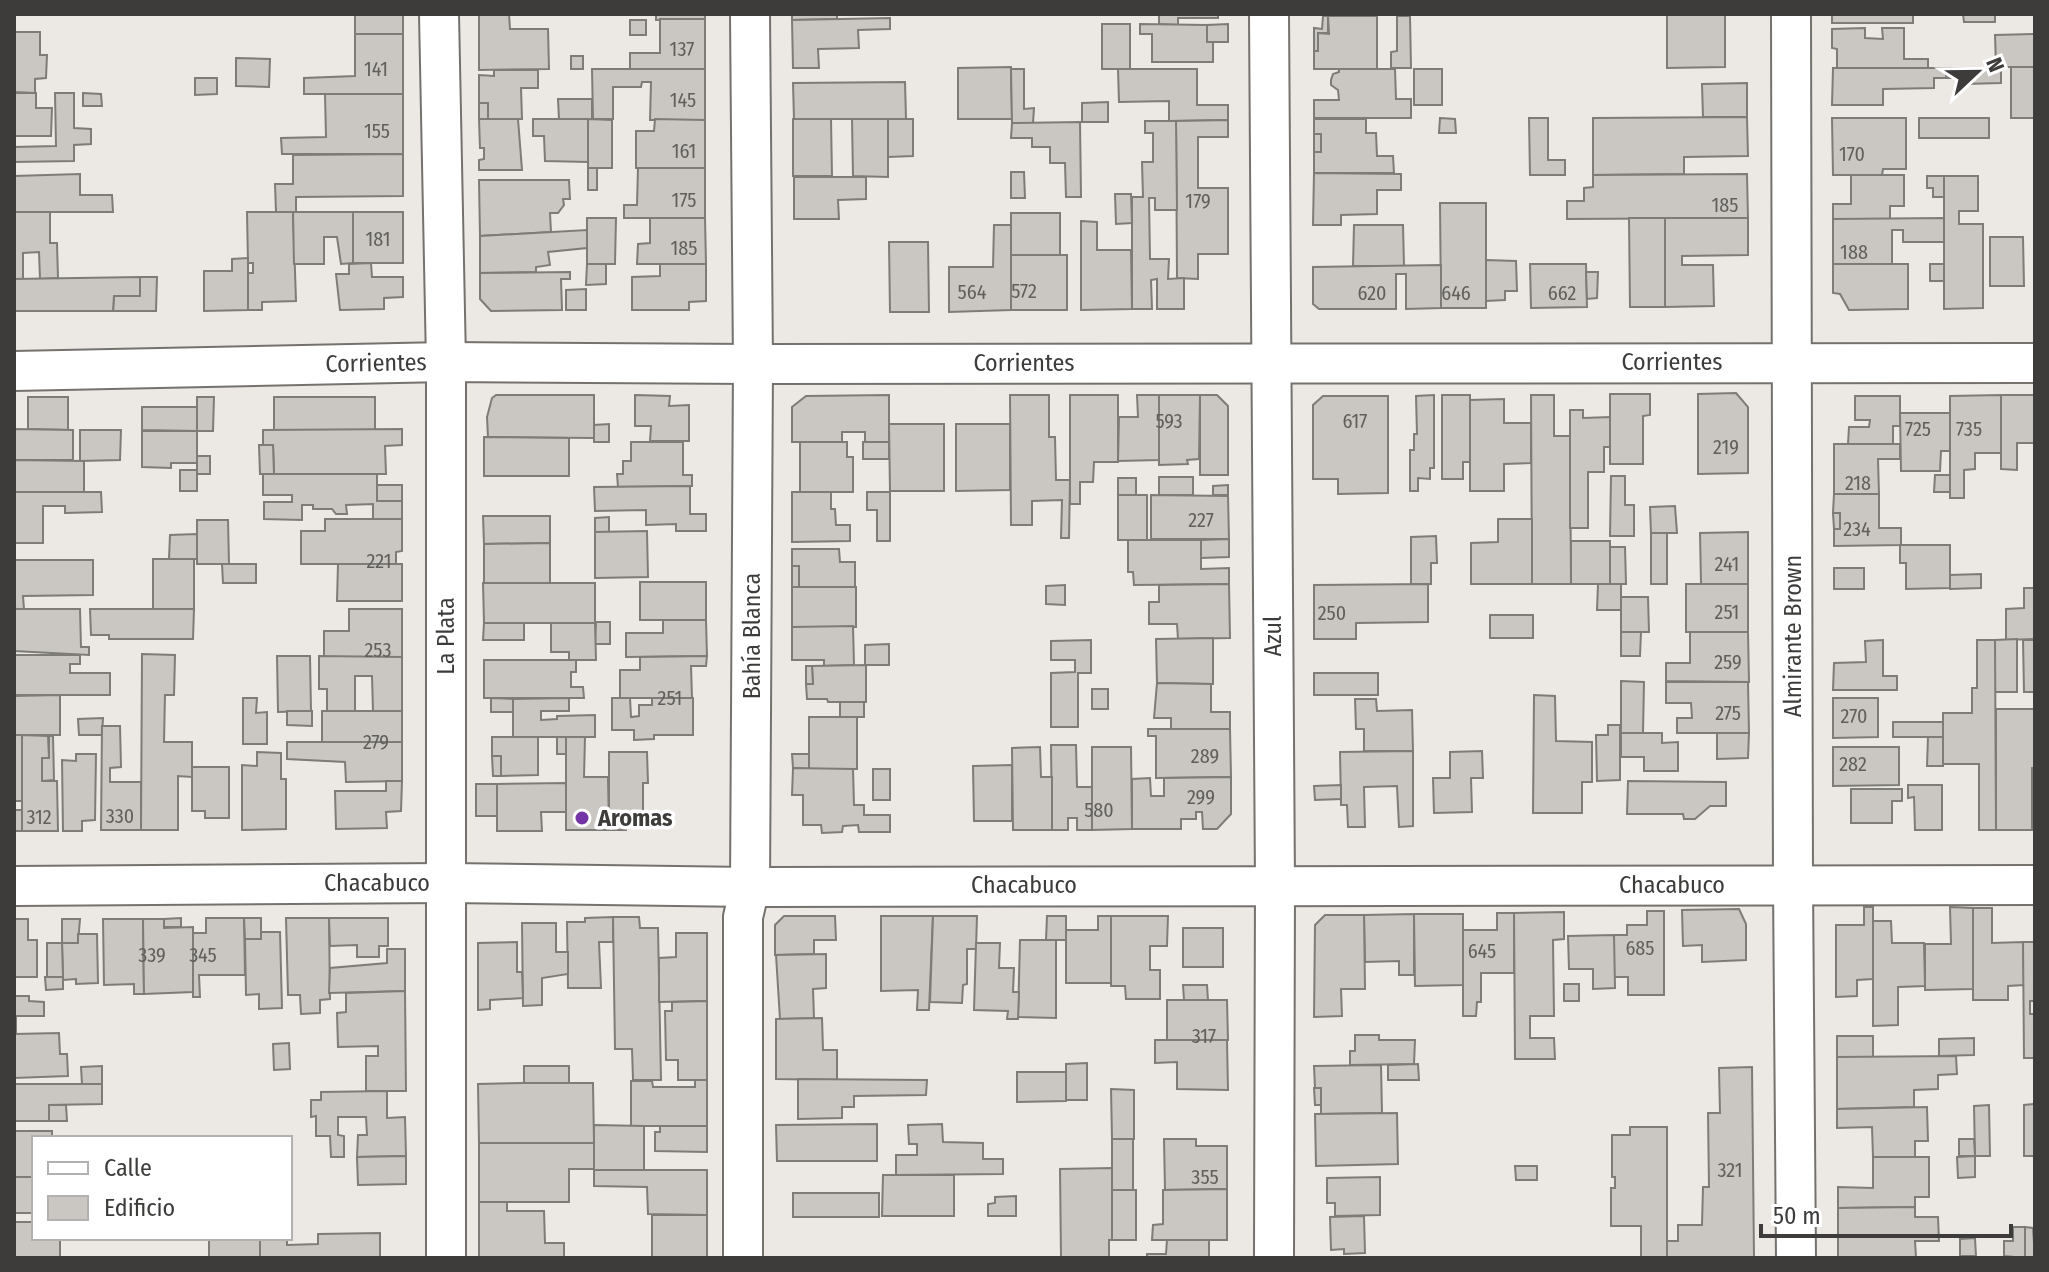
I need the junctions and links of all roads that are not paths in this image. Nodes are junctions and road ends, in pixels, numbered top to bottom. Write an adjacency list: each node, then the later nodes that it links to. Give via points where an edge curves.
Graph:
1 (439, 14): 5 (street, La Plata)
2 (750, 14): 9 (street, Bahía Blanca)
3 (1269, 14): 6 (street, Azul)
4 (1791, 14): 7 (street, Almirante Brown)
5 (446, 362): 9 (street, Corrientes); 10 (street, Corrientes); 11 (street, La Plata)
6 (1272, 362): 7 (street, Corrientes); 9 (street, Corrientes); 12 (street, Azul)
7 (1793, 362): 8 (street, Corrientes); 13 (street, Almirante Brown)
8 (2035, 363)
9 (753, 364): 16 (street, Bahía Blanca)
10 (14, 371)
11 (447, 883): 15 (street, Chacabuco); 16 (street, Chacabuco); 17 (street, La Plata)
12 (1275, 884): 13 (street, Chacabuco); 16 (street, Chacabuco); 19 (street, Azul)
13 (1793, 885): 14 (street, Chacabuco); 20 (street, Almirante Brown)
14 (2035, 885)
15 (14, 886)
16 (750, 887): 18 (street, Bahía Blanca, via 743,917)
17 (446, 1258)
18 (743, 1258)
19 (1274, 1258)
20 (1796, 1258)

